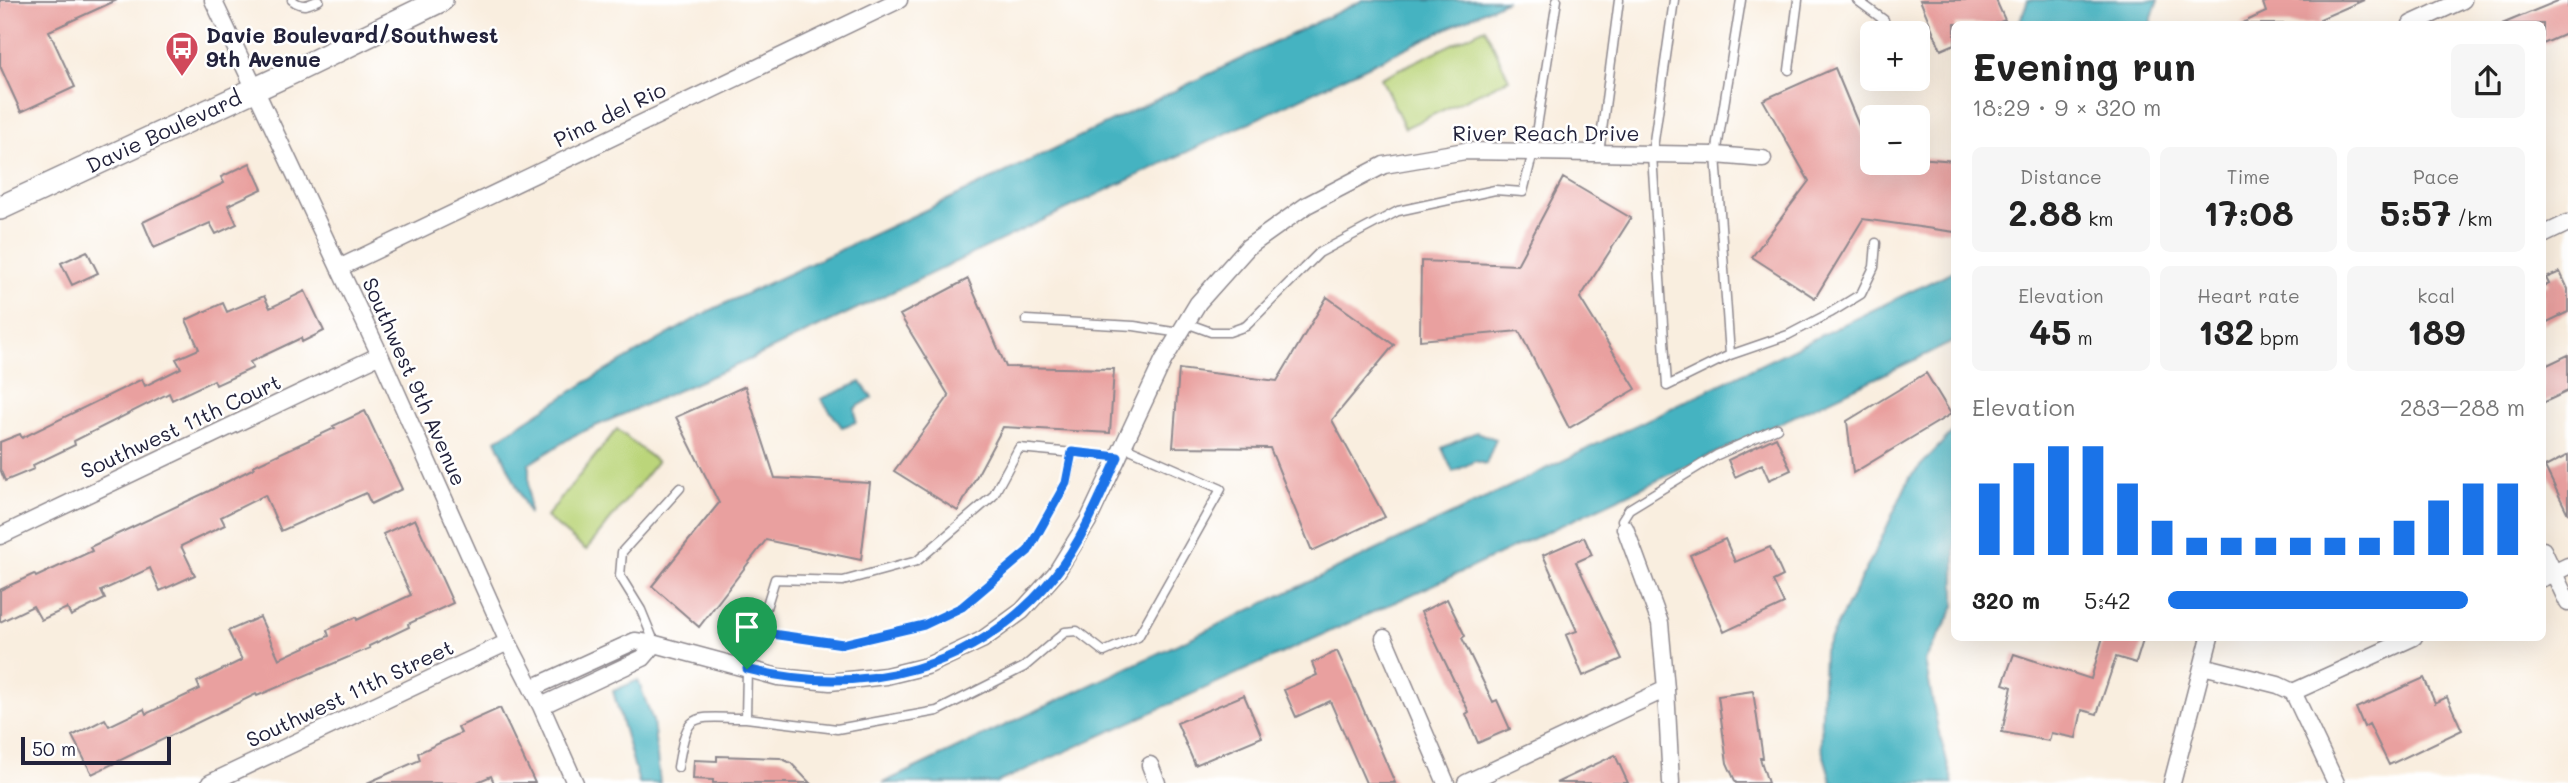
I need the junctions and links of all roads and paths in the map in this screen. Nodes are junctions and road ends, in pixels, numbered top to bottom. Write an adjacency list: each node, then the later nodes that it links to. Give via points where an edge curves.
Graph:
1 (213, 0): 16 (street, Southwest 9th Avenue)
2 (292, 0): 3 (lane, via 298,5)
3 (319, 0)
4 (441, 0): 16 (main road, Davie Boulevard)
5 (898, 0): 26 (street, Pina del Rio)
6 (1557, 0): 17 (lane)
7 (1619, 0): 18 (lane)
8 (1674, 0): 19 (lane)
9 (1741, 0): 20 (lane)
10 (1798, 0): 15 (lane)
11 (1857, 0): 13 (lane)
12 (2463, 0): 14 (street)
13 (1884, 20)
14 (2418, 21)
15 (1789, 70)
16 (254, 90): 22 (main road, Davie Boulevard); 26 (street, Southwest 9th Avenue)
17 (1534, 152): 18 (street, River Reach Drive); 28 (street, River Reach Drive, via 1465,151 1384,165 1307,205 1248,247 1198,303); 28 (lane, via 1523,192 1495,190 1398,211 1319,253 1246,326 1229,332)
18 (1599, 153): 19 (street, River Reach Drive)
19 (1652, 155): 20 (street, River Reach Drive); 30 (lane, via 1667,386)
20 (1716, 155): 21 (street, River Reach Drive); 30 (lane)
21 (1763, 159)
22 (0, 208)
23 (2568, 223): 24 (street)
24 (2546, 234)
25 (1876, 243): 30 (lane, via 1874,267 1861,294 1788,335)
26 (339, 268): 29 (street, Southwest 9th Avenue)
27 (1026, 320): 28 (lane)
28 (1183, 328): 33 (street, River Reach Drive)
29 (380, 355): 36 (street, Southwest 11th Court); 44 (street, Southwest 9th Avenue)
30 (1730, 355)
31 (1777, 428): 35 (lane, via 1717,455 1629,509 1622,520)
32 (1072, 452): 33 (lane); 40 (lane, via 1066,483 1028,551 962,607 924,625 843,644); 40 (lane, via 1019,448 993,496 918,561 843,582 775,579)
33 (1121, 452): 47 (street, River Reach Drive, via 1088,521 1056,573 1022,611 982,640 928,666 886,676 830,682); 52 (lane, via 1221,489 1138,638 1104,652 1077,631 1065,632 1024,667 937,711 837,729)
34 (680, 488): 45 (lane, via 622,552 620,576)
35 (1625, 528): 49 (street, via 1660,622)
36 (0, 536)
37 (2546, 556): 38 (street)
38 (2555, 572): 39 (street)
39 (2568, 603)
40 (758, 632): 47 (lane)
41 (1384, 638): 58 (street)
42 (2209, 641): 46 (street)
43 (2405, 641): 50 (street)
44 (508, 642): 48 (street, Southwest 9th Avenue); 55 (street, Southwest 11th Street)
45 (655, 644): 47 (street, River Reach Drive); 48 (street, River Reach Drive, via 635,641); 51 (street, via 643,658)
46 (2203, 666): 50 (street); 61 (street)
47 (747, 669): 52 (lane)
48 (532, 688): 51 (street, Southwest 9th Avenue)
49 (1666, 689): 59 (street); 60 (street)
50 (2293, 692): 62 (street)
51 (541, 706): 56 (street, Southwest 9th Avenue)
52 (746, 718): 54 (lane, via 698,718 690,723 684,731)
53 (1150, 765): 57 (street)
54 (678, 767)
55 (210, 783)
56 (575, 783)
57 (1157, 783)
58 (1446, 783)
59 (1466, 783)
60 (1671, 783)
61 (2172, 783)
62 (2336, 783)

